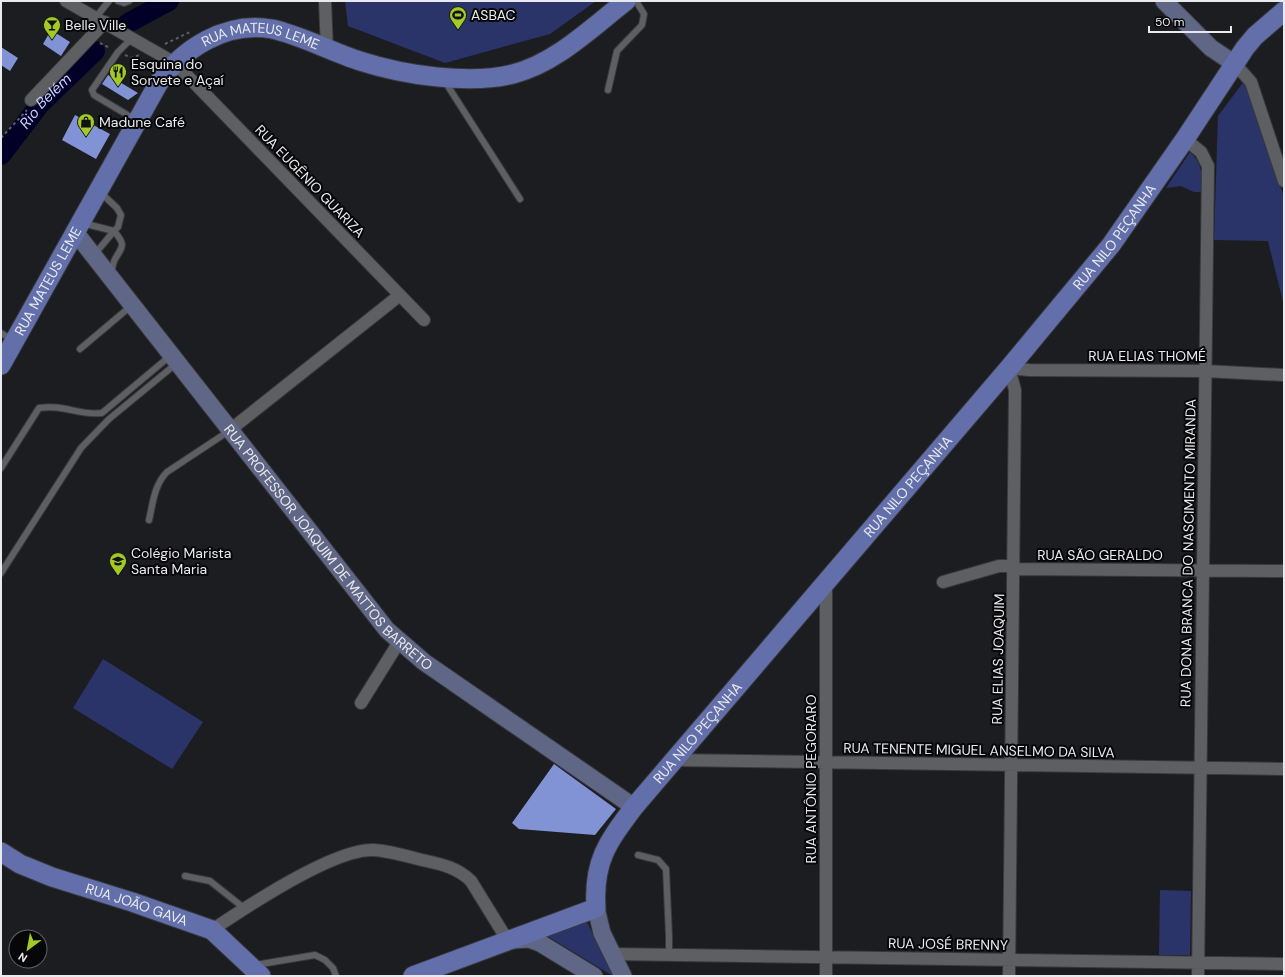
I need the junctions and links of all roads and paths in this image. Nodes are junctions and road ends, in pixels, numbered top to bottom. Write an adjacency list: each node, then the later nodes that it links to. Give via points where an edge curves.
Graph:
1 (66, 1): 10 (street, RUA EUGÊNIO GUARIZA)
2 (109, 1): 10 (lane)
3 (118, 1): 4 (lane)
4 (129, 1)
5 (325, 1): 13 (street)
6 (626, 1): 18 (main road, RUA MATEUS LEME, via 552,58 532,68 487,78)
7 (636, 1): 19 (lane, via 644,14 642,25 617,51)
8 (1164, 1): 17 (main road, via 1211,48)
9 (1284, 11): 17 (main road, RUA NILO PEÇANHA, via 1250,42)
10 (101, 19): 11 (street, RUA EUGÊNIO GUARIZA); 20 (street)
11 (132, 38): 14 (lane); 16 (street, RUA EUGÊNIO GUARIZA)
12 (96, 41): 14 (path)
13 (327, 50): 16 (main road, RUA MATEUS LEME, via 284,33 256,28 211,37); 18 (main road, RUA MATEUS LEME, via 388,69)
14 (118, 52): 15 (path, via 132,58); 21 (lane, via 92,93)
15 (140, 55)
16 (175, 62): 21 (main road, RUA MATEUS LEME, via 158,84); 31 (street, RUA EUGÊNIO GUARIZA)
17 (1235, 64): 23 (main road, RUA NILO PEÇANHA); 24 (street, via 1251,82)
18 (442, 77): 26 (lane)
19 (608, 90)
20 (29, 105): 22 (path)
21 (137, 121): 25 (main road, RUA MATEUS LEME)
22 (1, 138)
23 (1185, 139): 38 (main road, RUA NILO PEÇANHA, via 1111,245); 39 (street, RUA DONA BRANCA DO NASCIMENTO MIRANDA, via 1201,152 1208,166)
24 (1284, 181)
25 (99, 190): 27 (main road, RUA MATEUS LEME); 28 (lane, via 121,215 118,227)
26 (520, 199)
27 (78, 227): 28 (lane); 29 (main road, RUA PROFESSOR JOAQUIM DE MATTOS BARRETO); 34 (main road, RUA MATEUS LEME)
28 (114, 231): 29 (lane); 30 (lane, via 122,241 122,249 115,259)
29 (93, 255): 30 (main road, RUA PROFESSOR JOAQUIM DE MATTOS BARRETO)
30 (111, 278): 32 (main road, RUA PROFESSOR JOAQUIM DE MATTOS BARRETO)
31 (400, 295): 33 (street, RUA EUGÊNIO GUARIZA); 41 (street)
32 (132, 305): 35 (lane); 36 (main road, RUA PROFESSOR JOAQUIM DE MATTOS BARRETO)
33 (424, 320)
34 (8, 337): 37 (main road, RUA MATEUS LEME)
35 (80, 349)
36 (175, 359): 41 (main road, RUA PROFESSOR JOAQUIM DE MATTOS BARRETO); 42 (lane, via 102,413 90,414 53,405 39,408); 47 (lane, via 81,448)
37 (1, 365)
38 (1010, 368): 39 (street, RUA ELIAS THOMÉ); 44 (street, RUA ELIAS JOAQUIM, via 1015,390); 48 (main road, RUA NILO PEÇANHA)
39 (1205, 371): 40 (street, RUA ELIAS THOMÉ); 45 (street, RUA DONA BRANCA DO NASCIMENTO MIRANDA)
40 (1284, 375)
41 (230, 430): 43 (lane, via 161,478 156,486); 50 (main road, RUA PROFESSOR JOAQUIM DE MATTOS BARRETO, via 373,613)
42 (1, 468)
43 (149, 520)
44 (1014, 569): 45 (street, RUA SÃO GERALDO); 49 (street, RUA SÃO GERALDO, via 999,566); 54 (street, RUA ELIAS JOAQUIM)
45 (1203, 571): 46 (street, RUA SÃO GERALDO); 55 (street, RUA DONA BRANCA DO NASCIMENTO MIRANDA)
46 (1284, 571)
47 (1, 573)
48 (826, 582): 52 (main road, RUA NILO PEÇANHA); 53 (street, RUA ANTÔNIO PEGORARO)
49 (943, 582)
50 (399, 642): 51 (street); 57 (main road, RUA PROFESSOR JOAQUIM DE MATTOS BARRETO, via 424,662)
51 (361, 703)
52 (674, 760): 53 (street, RUA TENENTE MIGUEL ANSELMO DA SILVA); 57 (main road, RUA NILO PEÇANHA)
53 (826, 762): 54 (street, RUA TENENTE MIGUEL ANSELMO DA SILVA); 67 (street, RUA ANTÔNIO PEGORARO)
54 (1011, 765): 55 (street, RUA TENENTE MIGUEL ANSELMO DA SILVA); 68 (street, RUA ELIAS JOAQUIM)
55 (1200, 768): 56 (street, RUA TENENTE MIGUEL ANSELMO DA SILVA); 69 (street, RUA DONA BRANCA DO NASCIMENTO MIRANDA)
56 (1284, 769)
57 (634, 807): 62 (main road, RUA NILO PEÇANHA, via 601,858 596,875)
58 (1, 852): 63 (main road, RUA JOÃO GAVA, via 20,864 52,877)
59 (638, 855): 66 (lane, via 658,860 666,869)
60 (185, 876): 61 (lane, via 210,881)
61 (244, 908): 63 (street); 64 (street, via 334,860 352,853 374,850 435,863 463,873 471,881)
62 (596, 908): 64 (main road); 65 (main road, RUA NILO PEÇANHA, via 602,933)
63 (212, 930): 71 (main road, RUA JOÃO GAVA)
64 (508, 941): 73 (main road); 74 (main road, via 529,939 540,943)
65 (612, 954): 66 (street, RUA JOSÉ BRENNY); 75 (main road, RUA NILO PEÇANHA)
66 (669, 955): 67 (street, RUA JOSÉ BRENNY)
67 (826, 957): 68 (street, RUA JOSÉ BRENNY); 76 (street, RUA ANTÔNIO PEGORARO)
68 (1010, 960): 69 (street, RUA JOSÉ BRENNY); 77 (street, RUA ELIAS JOAQUIM)
69 (1198, 962): 70 (street, RUA JOSÉ BRENNY); 78 (street, RUA DONA BRANCA DO NASCIMENTO MIRANDA)
70 (1284, 964)
71 (256, 971): 72 (lane, via 315,955 334,968)
72 (336, 976)
73 (413, 976)
74 (594, 976)
75 (623, 976)
76 (826, 976)
77 (1009, 976)
78 (1198, 976)

